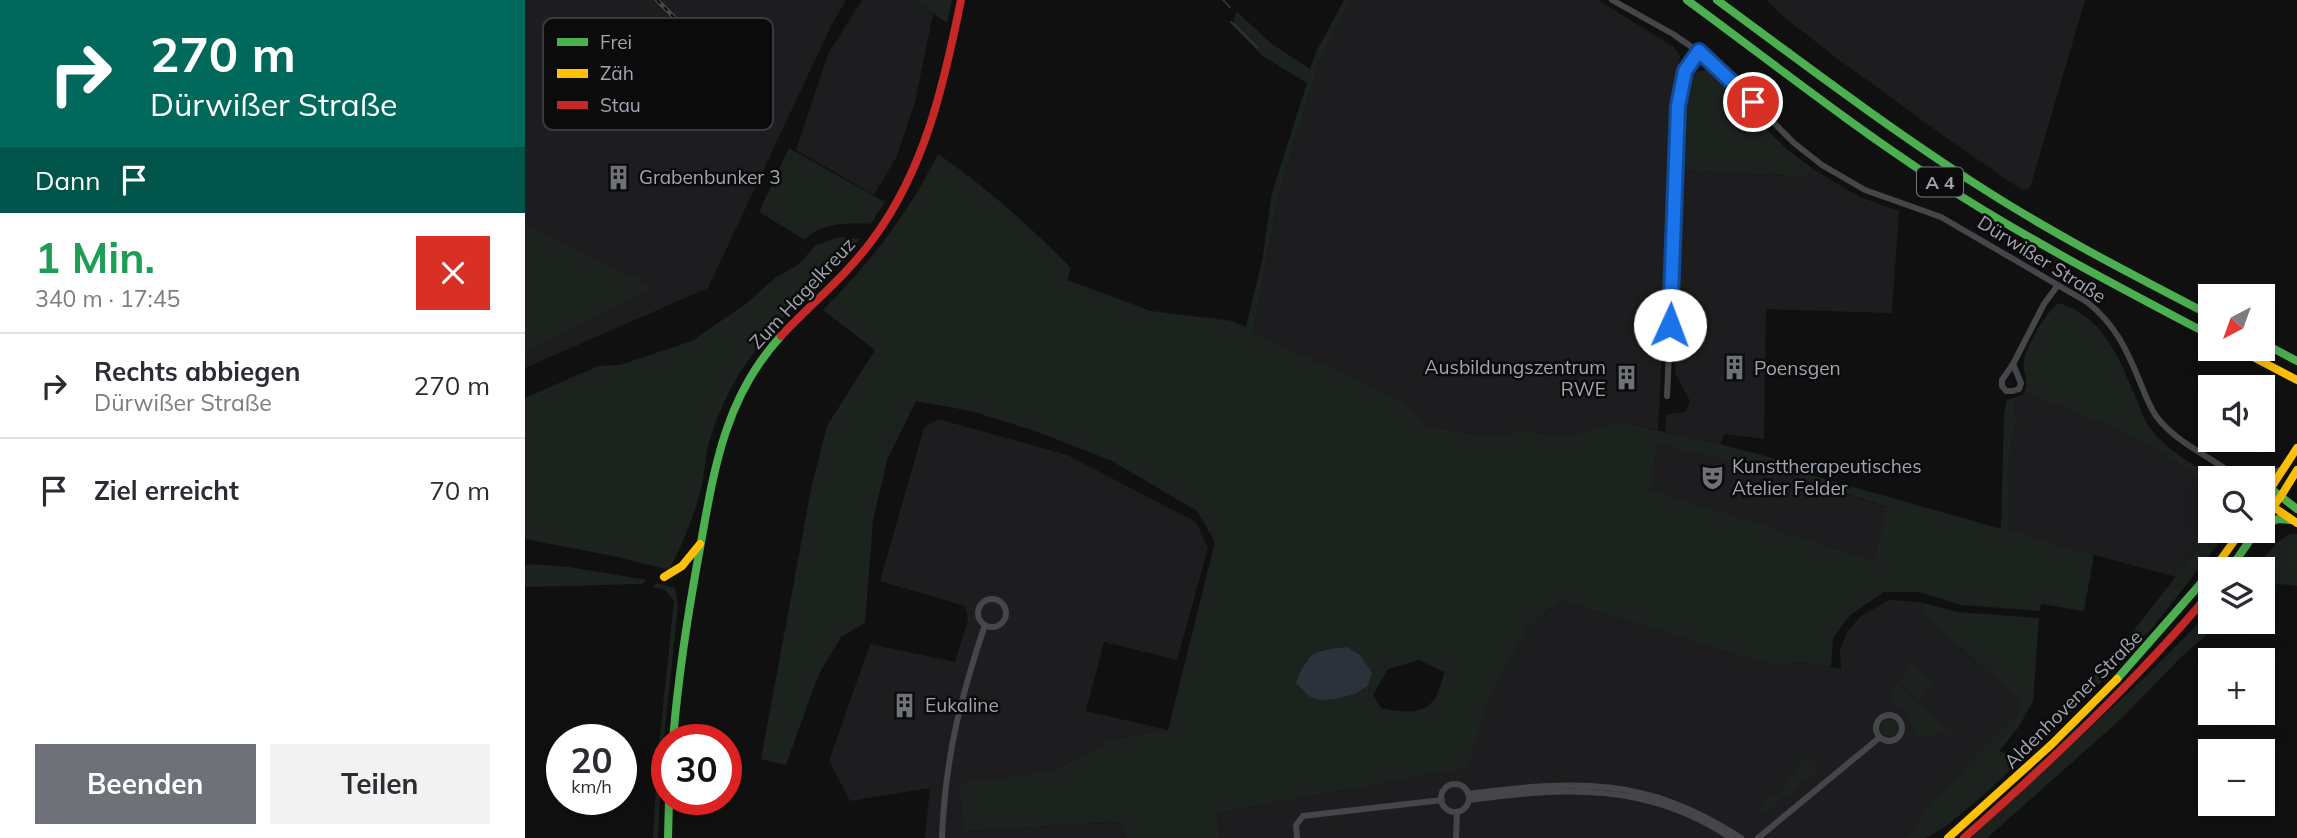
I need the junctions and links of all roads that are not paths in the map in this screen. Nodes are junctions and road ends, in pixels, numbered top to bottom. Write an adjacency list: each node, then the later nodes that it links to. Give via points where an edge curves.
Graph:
1 (961, 0): 28 (main road, Zum Hagelkreuz, via 931,130 911,177 872,239 780,336 743,388 726,432)
2 (1612, 0): 5 (street, Dürwißer Straße)
3 (1687, 0): 8 (main road, A 4, via 1971,203 2076,266)
4 (1717, 0): 7 (main road, A 4, via 1982,188 2086,251)
5 (1699, 51): 6 (street, Dürwißer Straße, via 1822,165 1865,190 1941,217); 14 (street, via 1685,71 1678,106)
6 (2058, 285): 12 (street); 16 (street, Dürwißer Straße, via 2098,310 2116,331 2150,407 2168,430)
7 (2198, 309)
8 (2198, 329)
9 (2275, 349): 11 (main road)
10 (2261, 361): 13 (main road)
11 (2297, 361)
12 (2013, 365)
13 (2297, 380)
14 (1667, 396)
15 (2297, 448): 17 (main road)
16 (2221, 466)
17 (2285, 468): 19 (street, Dürwißer Straße); 20 (main road)
18 (2297, 470): 22 (main road)
19 (2275, 471)
20 (2275, 479)
21 (2275, 492): 22 (main road)
22 (2281, 496): 23 (main road); 25 (main road)
23 (2275, 505)
24 (2275, 507): 27 (main road)
25 (2297, 509)
26 (2275, 520): 27 (main road)
27 (2295, 522)
28 (701, 541): 29 (main road, via 682,566); 33 (main road, Zum Hagelkreuz)
29 (664, 577)
30 (2198, 588): 46 (main road, Aldenhovener Straße, via 2088,711)
31 (2198, 607): 47 (main road, Aldenhovener Straße, via 2095,718)
32 (985, 625): 32 (street, via 995,626 1005,617 1005,607 997,600 980,607 979,619); 40 (street, via 949,753)
33 (674, 724)
34 (1879, 738): 34 (street, via 1889,742 1898,738 1902,731 1898,718 1880,718 1875,725); 45 (street)
35 (1468, 797): 36 (street, via 1463,787 1450,786); 37 (street, via 1466,807); 43 (street, via 1535,791 1617,793 1667,805); 44 (street, via 1559,784 1619,788 1669,800)
36 (1441, 800): 37 (street, via 1448,810); 41 (street, via 1303,816 1296,825)
37 (1457, 812): 42 (street)
38 (669, 815): 39 (main road)
39 (668, 838)
40 (942, 838)
41 (1297, 838)
42 (1456, 838)
43 (1731, 838)
44 (1741, 838)
45 (1758, 838)
46 (1948, 838)
47 (1964, 838)

